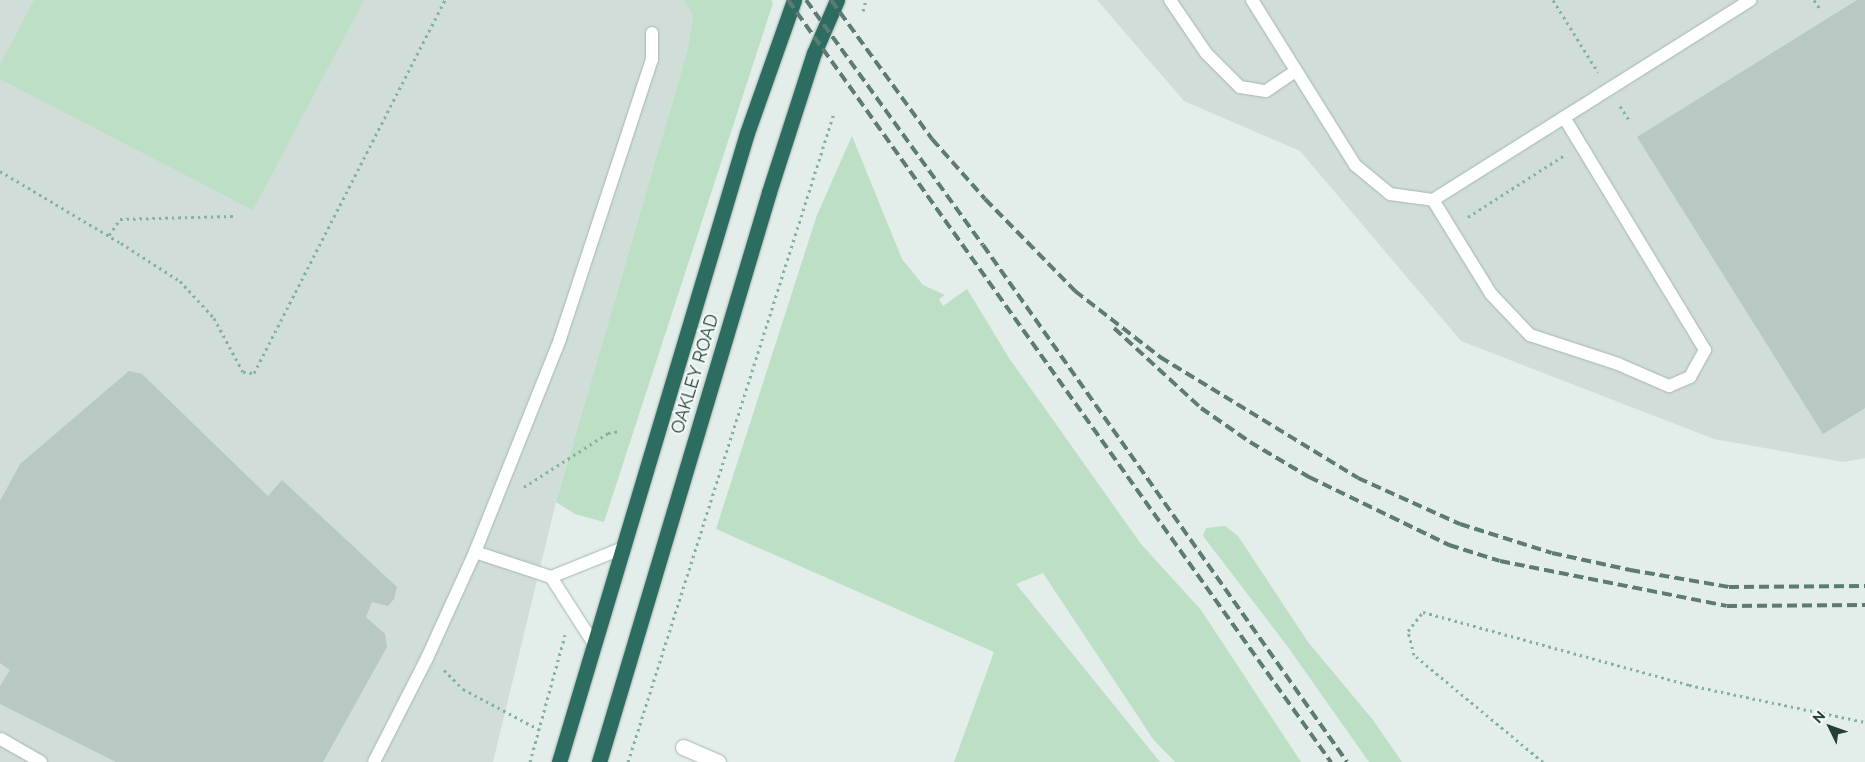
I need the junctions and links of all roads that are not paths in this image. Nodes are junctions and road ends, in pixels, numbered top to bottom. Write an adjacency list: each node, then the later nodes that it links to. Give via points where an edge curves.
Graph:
1 (794, 0): 10 (highway, OAKLEY ROAD, via 747,133)
2 (837, 0): 19 (highway, OAKLEY ROAD, via 814,54 769,192)
3 (1170, 0): 7 (lane, via 1206,53 1240,87 1266,91)
4 (1252, 0): 7 (lane)
5 (1750, 0): 8 (lane)
6 (652, 33): 11 (lane, via 652,60 560,339)
7 (1296, 71): 9 (lane, via 1355,165 1390,194)
8 (1564, 117): 9 (lane); 9 (lane, via 1705,350 1690,376 1669,386 1618,364 1530,335 1490,294)
9 (1433, 200)
10 (622, 548): 12 (lane); 13 (highway, OAKLEY ROAD)
11 (475, 552): 12 (lane); 17 (lane, via 427,658)
12 (551, 577): 13 (lane)
13 (594, 644): 18 (highway, OAKLEY ROAD)
14 (1, 739): 16 (lane)
15 (683, 747): 20 (street)
16 (42, 762)
17 (374, 762)
18 (559, 762)
19 (599, 762)
20 (718, 762)

